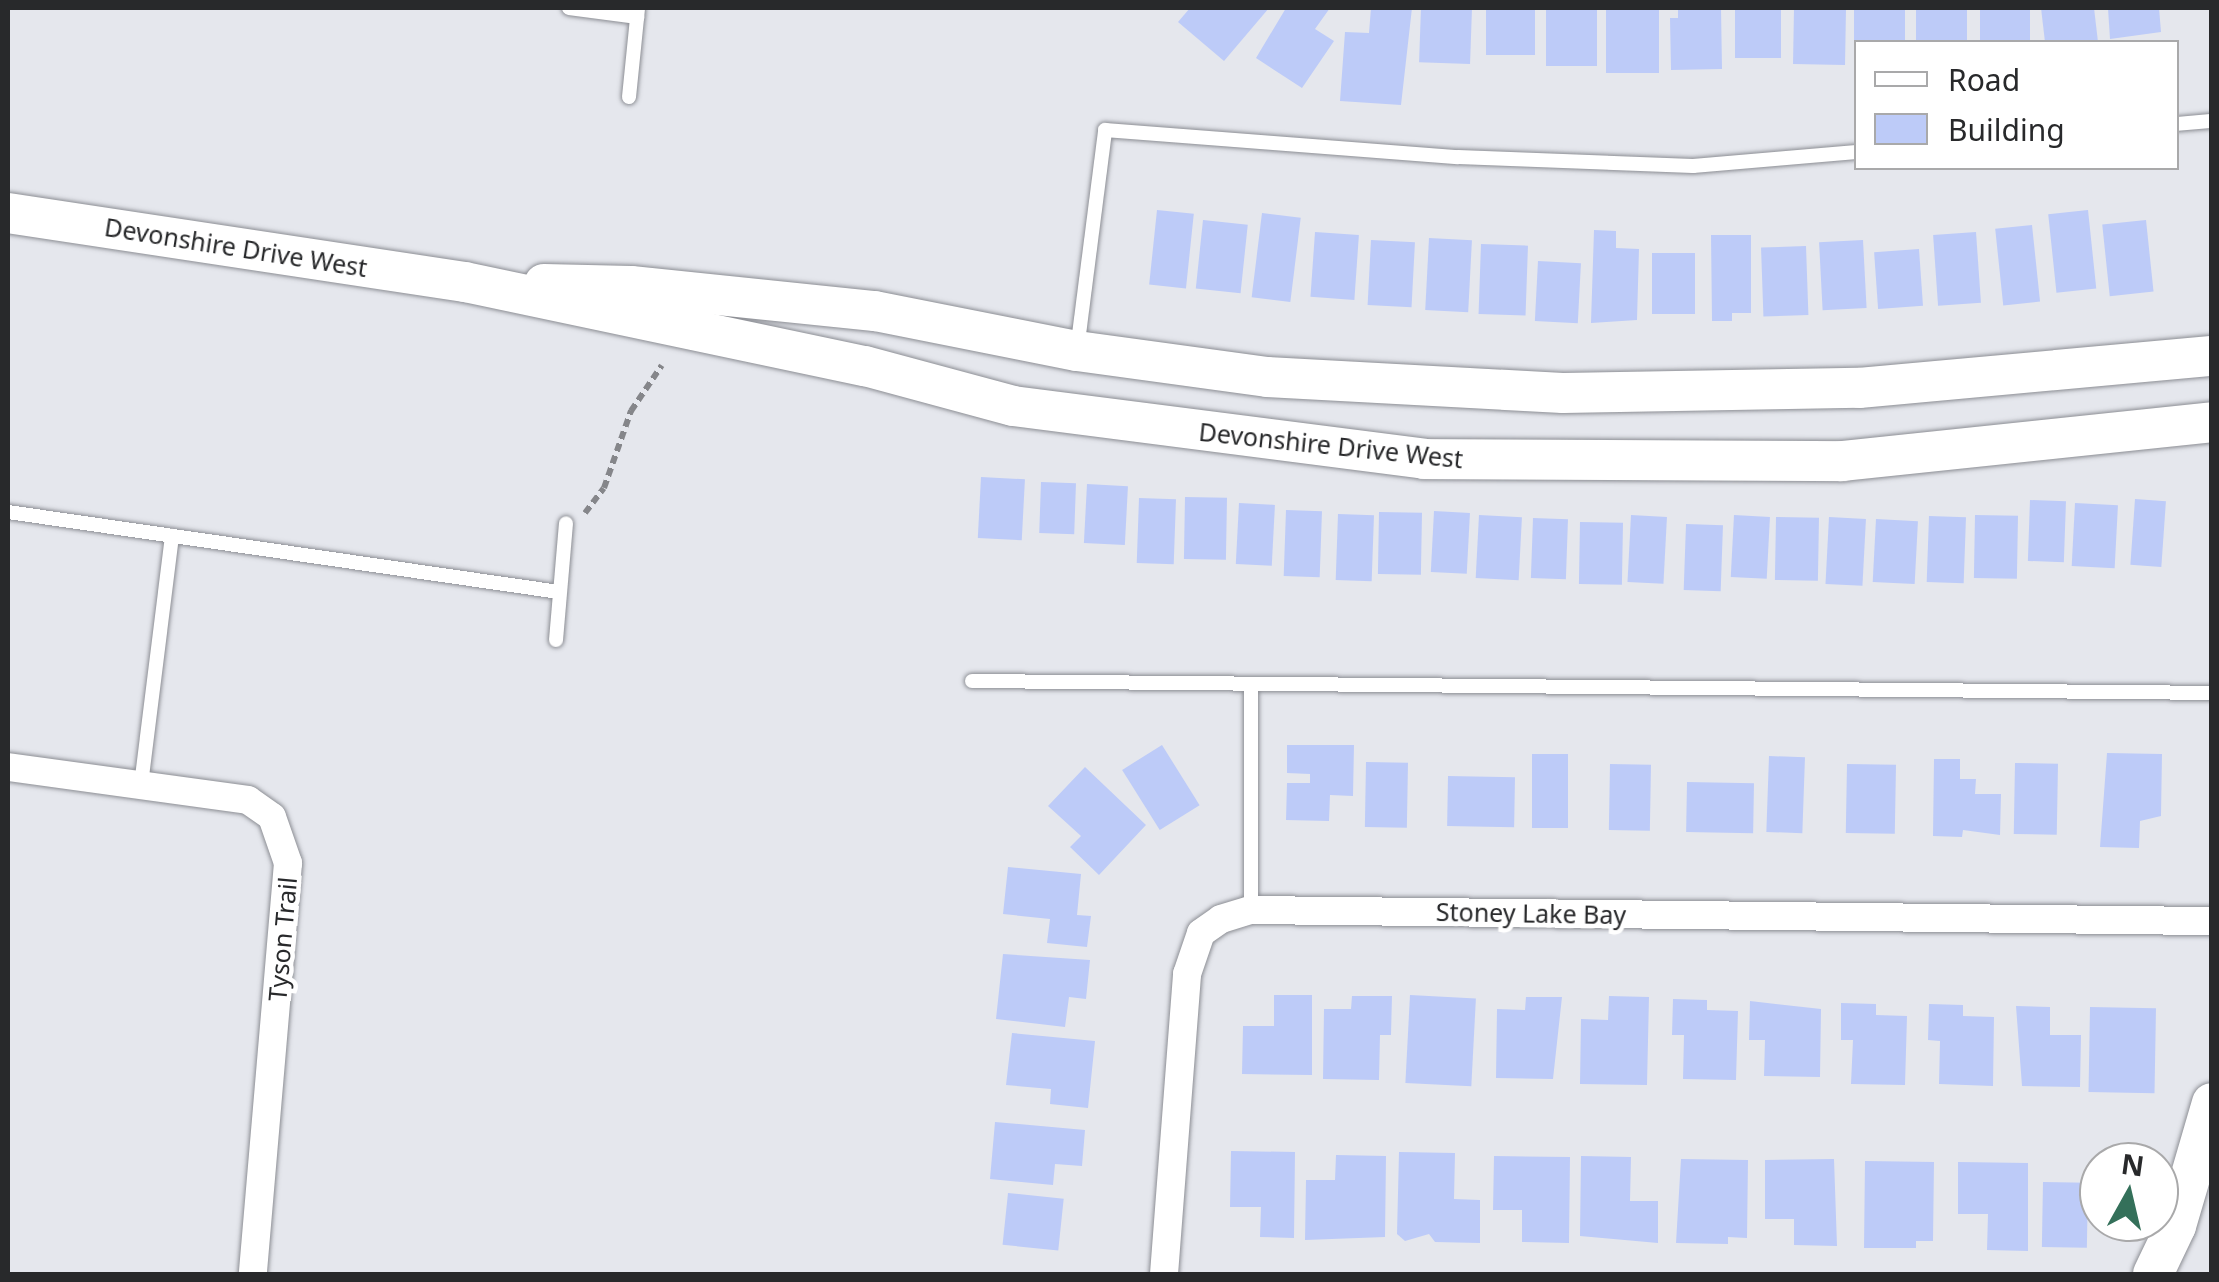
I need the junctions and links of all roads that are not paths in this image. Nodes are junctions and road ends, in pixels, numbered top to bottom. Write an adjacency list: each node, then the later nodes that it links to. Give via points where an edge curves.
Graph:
1 (569, 8): 2 (lane)
2 (638, 12): 3 (lane)
3 (629, 97)
4 (2212, 120): 5 (lane)
5 (2179, 124)
6 (1854, 152): 9 (lane, via 1693,166 1458,158 1104,130)
7 (8, 213): 8 (street, Devonshire Drive West)
8 (465, 282): 9 (street, Devonshire Drive West, via 631,286 874,311); 11 (street, Devonshire Drive West, via 865,366 1014,406 1424,460 1842,461)
9 (1078, 351): 10 (street, Devonshire Drive West, via 1267,378 1562,393 1858,388)
10 (2212, 356)
11 (2212, 422)
12 (8, 512): 14 (lane)
13 (566, 523): 15 (lane)
14 (172, 536): 15 (lane); 21 (lane)
15 (558, 592): 16 (lane)
16 (556, 640)
17 (972, 682): 18 (lane)
18 (1250, 688): 19 (lane); 22 (lane)
19 (2212, 693)
20 (8, 767): 21 (street, Tyson Trail)
21 (141, 785): 25 (street, Tyson Trail, via 248,800 272,817 288,863)
22 (1251, 910): 23 (street, Stoney Lake Bay); 26 (street, Stoney Lake Bay, via 1201,933 1187,974)
23 (2212, 921)
24 (2212, 1103): 27 (street, via 2176,1226)
25 (254, 1274)
26 (1164, 1274)
27 (2153, 1274)

